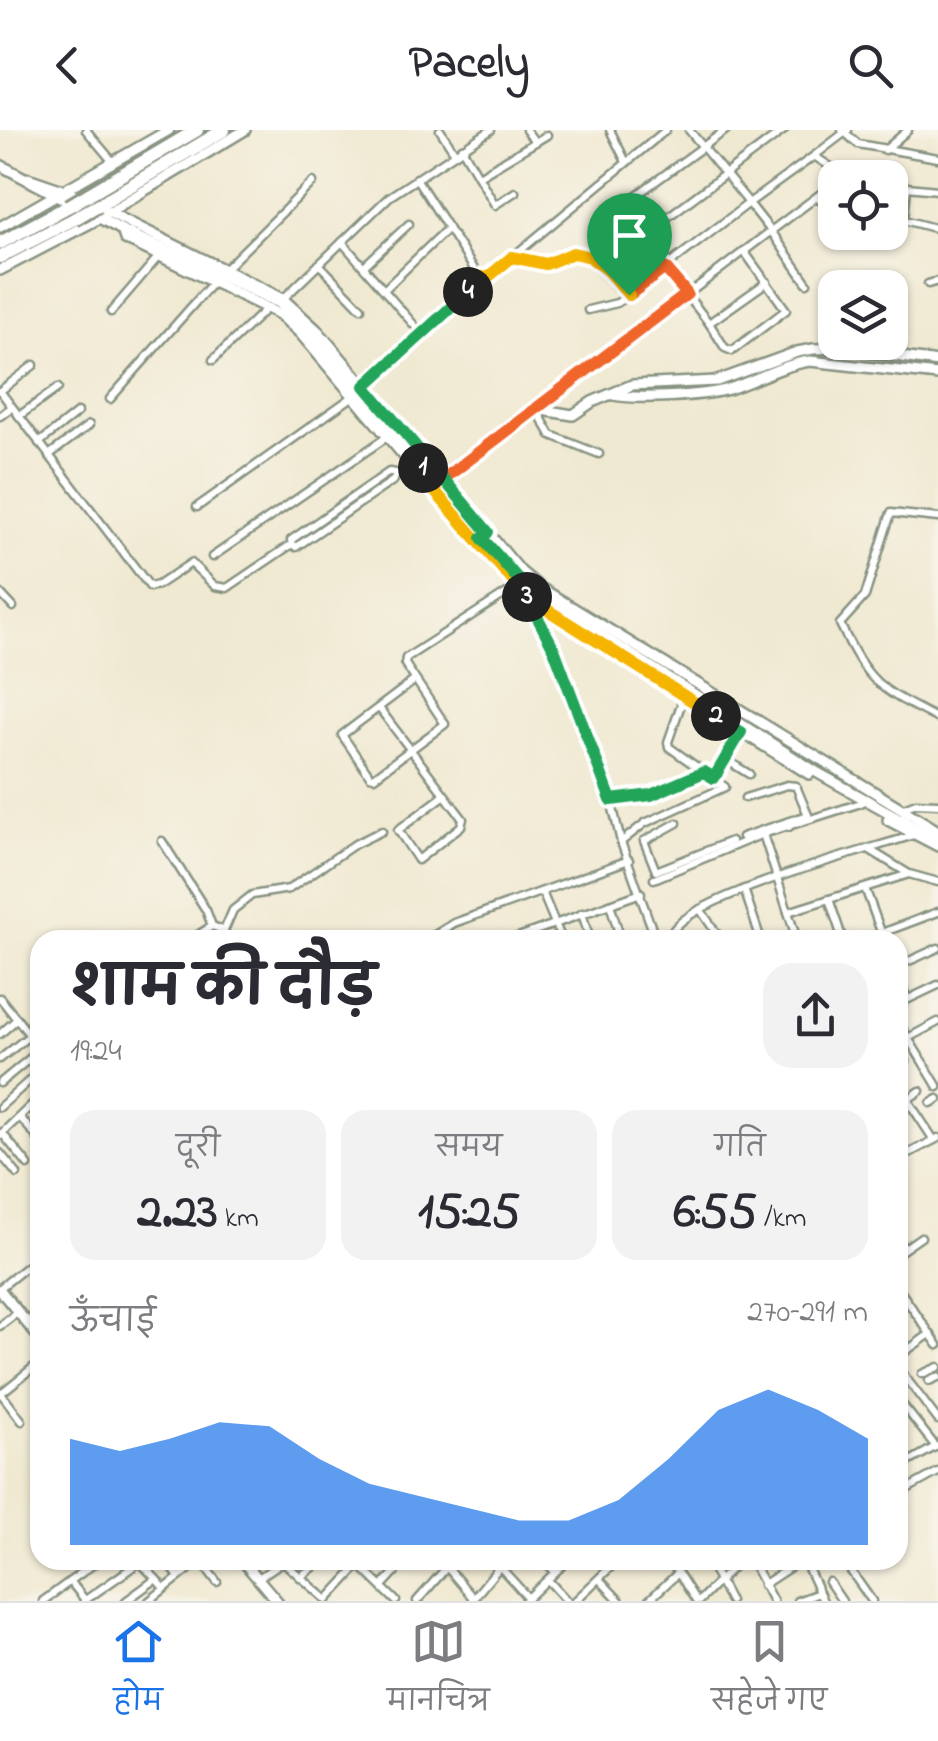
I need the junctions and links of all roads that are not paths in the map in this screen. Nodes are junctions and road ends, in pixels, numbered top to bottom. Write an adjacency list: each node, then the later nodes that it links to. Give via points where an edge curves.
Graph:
1 (86, 130): 25 (street)
2 (170, 130): 25 (street)
3 (197, 130): 48 (highway, bridge)
4 (224, 130): 53 (highway, bridge)
5 (246, 130): 38 (street)
6 (440, 130): 19 (street)
7 (491, 130): 19 (street)
8 (526, 130): 17 (street)
9 (610, 130): 24 (street)
10 (666, 130): 24 (street)
11 (688, 130): 18 (street)
12 (726, 130): 18 (street)
13 (784, 130): 27 (street)
14 (908, 130): 20 (street)
15 (845, 131): 20 (street, via 858,144); 21 (street)
16 (547, 135): 17 (street)
17 (535, 142): 28 (street)
18 (703, 148): 27 (street); 37 (street)
19 (459, 150): 28 (street); 29 (street)
20 (885, 150): 22 (street)
21 (814, 156): 23 (street); 36 (street)
22 (938, 158)
23 (820, 160)
24 (626, 162): 54 (street)
25 (114, 163): 34 (street)
26 (0, 165): 34 (street)
27 (725, 174): 36 (street); 47 (street)
28 (479, 176): 33 (street, via 495,205)
29 (416, 178): 44 (street); 49 (street)
30 (313, 182): 60 (street)
31 (908, 187): 32 (street)
32 (938, 190)
33 (515, 192)
34 (61, 194): 38 (street); 39 (street); 43 (street)
35 (817, 196): 46 (street)
36 (749, 202): 46 (street); 58 (street)
37 (619, 208): 42 (street); 47 (street)
38 (109, 212): 39 (street); 60 (street)
39 (99, 218): 50 (street, via 122,230 125,239); 59 (street)
40 (908, 221): 45 (street)
41 (409, 224): 57 (street)
42 (598, 224)
43 (0, 227)
44 (448, 228): 61 (street); 66 (street)
45 (938, 229)
46 (771, 232): 51 (street); 64 (street)
47 (642, 238): 55 (street); 58 (street)
48 (0, 242)
49 (342, 242): 56 (street); 57 (street)
50 (144, 244): 52 (street); 60 (street)
51 (744, 251): 63 (street); 67 (street)
52 (159, 256): 60 (street); 72 (street)
53 (0, 257)
54 (512, 257): 61 (street); 68 (street, via 546,264 573,253 590,257)
55 (613, 262)
56 (319, 264): 69 (street); 70 (street)
57 (364, 266): 66 (street)
58 (665, 268): 67 (street); 68 (street)
59 (0, 270)
60 (219, 275): 69 (street); 69 (street); 83 (street)
61 (481, 277): 74 (street)
62 (938, 280): 65 (street)
63 (767, 282): 73 (street); 73 (street, via 785,314 737,350 725,348)
64 (807, 283)
65 (928, 284)
66 (385, 289): 74 (street)
67 (687, 294): 73 (street); 85 (street)
68 (629, 295): 71 (street)
69 (274, 304): 75 (street); 81 (street); 81 (street, via 304,316)
70 (361, 308)
71 (588, 310)
72 (110, 312)
73 (709, 323)
74 (421, 334): 81 (street)
75 (213, 360)
76 (938, 362): 82 (street, via 813,349 717,381 632,386)
77 (34, 364): 80 (street)
78 (938, 374): 82 (street, via 810,361 726,390 630,399)
79 (58, 388): 88 (street)
80 (0, 391): 84 (street)
81 (359, 392): 90 (street); 94 (street); 95 (street); 96 (street)
82 (609, 394): 85 (street, via 573,415)
83 (110, 399)
84 (12, 407): 87 (street); 88 (street)
85 (536, 409): 92 (street, via 552,434); 95 (street)
86 (78, 412): 91 (street)
87 (0, 416)
88 (19, 416): 91 (street)
89 (90, 425): 93 (street)
90 (388, 437): 94 (street); 99 (street)
91 (39, 442): 93 (street)
92 (599, 454)
93 (49, 455): 94 (street, via 150,587 191,563 215,586 227,588)
94 (414, 463): 95 (street); 98 (street)
95 (440, 482): 98 (street)
96 (197, 507)
97 (938, 518): 106 (street, via 891,513 865,596 840,624 870,677)
98 (484, 540): 100 (street); 118 (street, via 539,586)
99 (212, 558)
100 (519, 586): 103 (street, via 406,658); 104 (street); 107 (street); 115 (street, via 554,649)
101 (0, 593): 102 (street)
102 (13, 607)
103 (416, 680): 105 (street); 108 (street, via 445,724)
104 (684, 696): 107 (street); 110 (street, via 668,742)
105 (379, 708): 108 (street); 108 (street, via 342,735 370,776)
106 (938, 719)
107 (743, 729): 109 (street); 116 (street)
108 (411, 750): 113 (street)
109 (725, 760): 111 (street); 112 (street)
110 (704, 772): 112 (street); 115 (street, via 651,795)
111 (750, 774)
112 (714, 778): 128 (street, via 725,788 645,823)
113 (445, 796): 113 (street, via 398,830 418,860 464,822)
114 (745, 798): 120 (street, via 796,786 808,815)
115 (611, 800): 128 (street)
116 (863, 801): 120 (street); 124 (street)
117 (938, 804): 118 (street, via 916,802)
118 (900, 810): 122 (street)
119 (678, 824): 131 (street, via 644,841 656,876)
120 (788, 824): 123 (street)
121 (382, 830): 150 (street, via 289,888 252,895 233,910)
122 (938, 832)
123 (758, 834): 125 (street); 131 (street); 134 (street)
124 (918, 834): 129 (street); 130 (street)
125 (742, 837)
126 (162, 841): 147 (street)
127 (730, 841): 131 (street)
128 (621, 842): 132 (street)
129 (938, 843)
130 (869, 849): 133 (street); 134 (street)
131 (695, 858)
132 (629, 860): 138 (street); 139 (street)
133 (909, 874): 135 (street); 136 (street)
134 (777, 879): 137 (street); 143 (street)
135 (938, 882)
136 (864, 888): 140 (street); 162 (street)
137 (744, 889): 142 (street); 159 (street)
138 (542, 892): 146 (street); 151 (street)
139 (641, 893): 141 (street); 156 (street)
140 (829, 899): 143 (street); 161 (street)
141 (610, 904): 145 (street); 155 (street)
142 (700, 909): 157 (street); 158 (street)
143 (788, 912): 160 (street)
144 (938, 912): 163 (street)
145 (582, 913): 146 (street); 154 (street)
146 (556, 923): 152 (street); 153 (street)
147 (212, 926): 148 (street); 149 (street)
148 (206, 930)
149 (217, 930)
150 (227, 930)
151 (443, 930)
152 (540, 930)
153 (558, 930)
154 (587, 930)
155 (619, 930)
156 (653, 930)
157 (672, 930)
158 (714, 930)
159 (757, 930)
160 (794, 930)
161 (840, 930)
162 (880, 930)
163 (898, 930)
164 (938, 948): 165 (street)
165 (908, 962)
166 (938, 984): 167 (street)
167 (908, 999)
168 (1, 1003): 169 (street)
169 (17, 1019): 171 (street); 172 (street)
170 (938, 1022): 173 (street)
171 (0, 1034)
172 (30, 1035): 175 (street)
173 (908, 1038): 178 (street)
174 (30, 1058): 177 (street)
175 (0, 1059)
176 (30, 1081): 180 (street)
177 (0, 1084): 180 (street)
178 (938, 1087)
179 (920, 1091): 181 (street)
180 (12, 1096): 182 (street)
181 (908, 1099): 187 (street)
182 (0, 1107)
183 (30, 1107): 184 (street)
184 (20, 1118): 185 (street); 186 (street)
185 (30, 1130)
186 (1, 1134): 190 (street)
187 (936, 1139): 189 (street)
188 (0, 1153): 191 (street)
189 (908, 1153)
190 (28, 1165)
191 (17, 1174)
192 (921, 1236): 193 (street)
193 (908, 1246)
194 (30, 1264): 195 (street)
195 (0, 1289): 197 (street)
196 (908, 1307): 202 (street)
197 (18, 1312): 199 (street); 200 (street)
198 (30, 1319): 199 (street)
199 (26, 1322): 201 (street)
200 (0, 1326)
201 (30, 1327)
202 (930, 1334): 203 (street); 204 (street)
203 (938, 1345)
204 (908, 1350)
205 (938, 1367): 207 (street)
206 (30, 1370): 211 (street)
207 (922, 1374)
208 (938, 1377): 210 (street)
209 (908, 1381): 213 (street)
210 (929, 1381)
211 (0, 1393): 214 (street)
212 (908, 1411): 215 (street)
213 (938, 1420)
214 (22, 1421)
215 (937, 1447): 216 (street)
216 (908, 1463)
217 (938, 1472): 218 (street)
218 (908, 1488)
219 (85, 1570): 253 (street)
220 (127, 1570): 264 (street)
221 (148, 1570): 248 (street)
222 (174, 1570): 246 (street)
223 (188, 1570): 246 (street)
224 (208, 1570): 254 (street)
225 (250, 1570): 249 (street)
226 (270, 1570): 249 (street)
227 (293, 1570): 247 (street)
228 (309, 1570): 247 (street)
229 (354, 1570): 260 (street)
230 (369, 1570): 257 (street)
231 (397, 1570): 257 (street)
232 (439, 1570): 270 (street)
233 (449, 1570): 261 (street)
234 (492, 1570): 261 (street)
235 (503, 1570): 262 (street)
236 (608, 1570): 250 (street)
237 (676, 1570): 245 (street)
238 (714, 1570): 252 (street)
239 (730, 1570): 252 (street)
240 (755, 1570): 256 (street)
241 (786, 1570): 256 (street)
242 (807, 1570): 259 (street)
243 (850, 1570): 281 (street)
244 (555, 1572): 251 (street)
245 (678, 1573): 274 (street); 275 (street)
246 (179, 1577): 258 (street)
247 (300, 1577): 260 (street)
248 (156, 1579): 258 (street); 265 (street)
249 (257, 1579): 267 (street)
250 (599, 1579): 272 (street); 273 (street)
251 (548, 1580): 262 (street); 271 (street)
252 (719, 1580): 275 (street); 276 (street)
253 (70, 1581): 263 (street); 264 (street)
254 (217, 1582)
255 (829, 1582): 280 (street)
256 (763, 1585): 277 (street)
257 (382, 1586): 269 (street)
258 (165, 1588): 266 (street)
259 (819, 1593): 278 (street); 279 (street)
260 (328, 1598): 268 (street)
261 (472, 1600)
262 (527, 1600)
263 (43, 1601)
264 (85, 1601)
265 (126, 1601)
266 (149, 1601)
267 (277, 1601)
268 (340, 1601)
269 (396, 1601)
270 (418, 1601)
271 (567, 1601)
272 (575, 1601)
273 (620, 1601)
274 (648, 1601)
275 (697, 1601)
276 (730, 1601)
277 (773, 1601)
278 (797, 1601)
279 (823, 1601)
280 (842, 1601)
281 (872, 1601)

